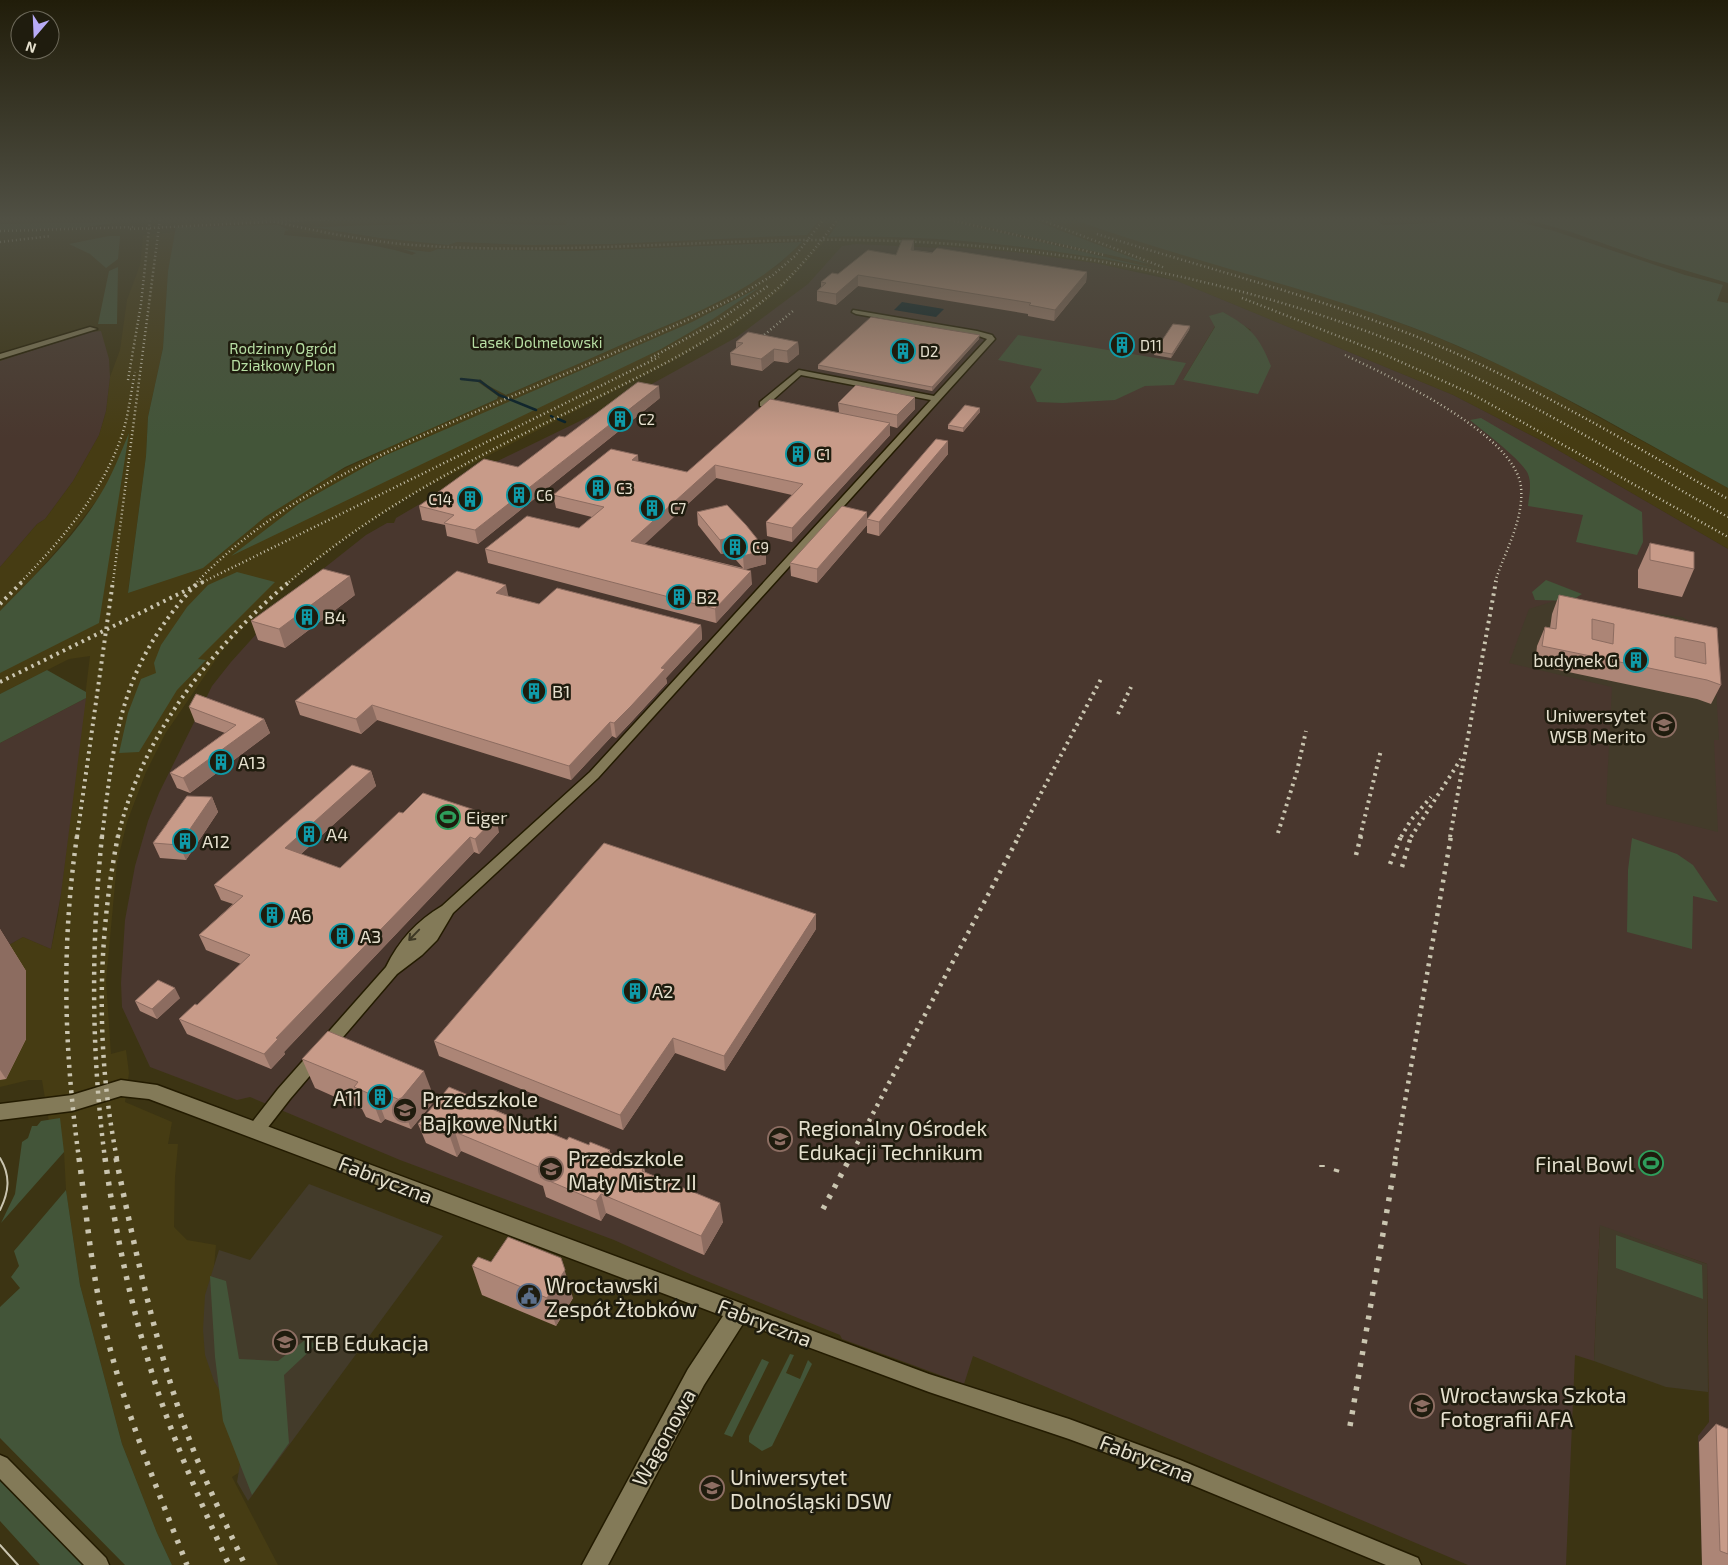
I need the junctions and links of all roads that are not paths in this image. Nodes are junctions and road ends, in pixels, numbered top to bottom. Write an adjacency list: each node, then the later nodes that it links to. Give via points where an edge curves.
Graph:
1 (856, 312): 4 (street, via 990,336 989,342)
2 (93, 329): 3 (street)
3 (0, 357)
4 (937, 399): 5 (street, via 799,372 763,404); 7 (street, via 900,433 594,775 447,910 442,924 413,956 392,970)
5 (773, 406)
6 (0, 1112): 7 (street, Fabryczna, via 50,1107 132,1088 150,1091)
7 (256, 1130): 8 (street, Fabryczna)
8 (738, 1312): 11 (street, Wagonowa, via 696,1376); 12 (street, Fabryczna, via 929,1383 1069,1429)
9 (0, 1465): 10 (street)
10 (99, 1565)
11 (594, 1565)
12 (1411, 1565)

